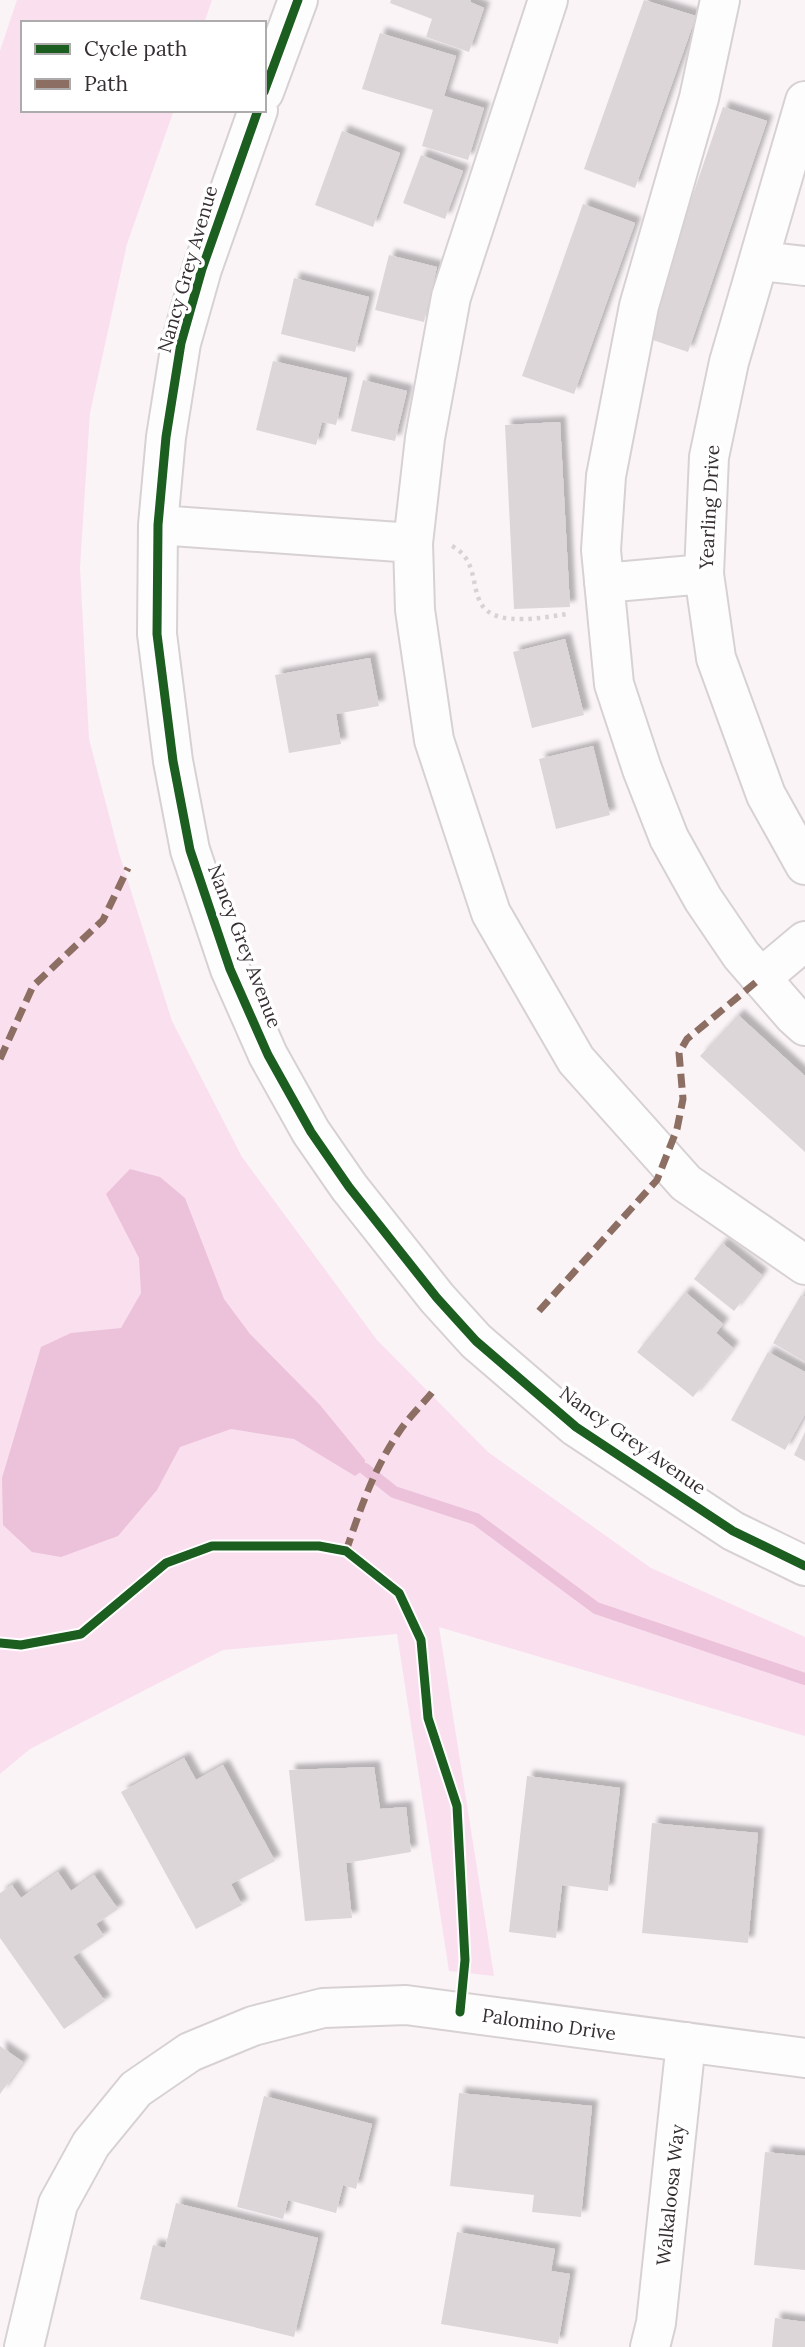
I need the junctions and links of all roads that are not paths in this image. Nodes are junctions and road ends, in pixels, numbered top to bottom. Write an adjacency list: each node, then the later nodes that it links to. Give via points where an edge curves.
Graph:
1 (548, 0): 10 (street, via 451,298 425,438)
2 (720, 0): 12 (street, via 699,98 639,306 621,390 606,476 601,550)
3 (295, 4): 4 (street)
4 (266, 86)
5 (805, 101): 7 (street, Yearling Drive)
6 (257, 112): 9 (street, Nancy Grey Avenue, via 181,343)
7 (760, 261): 8 (street); 11 (street, Yearling Drive, via 729,362 709,457)
8 (805, 266)
9 (158, 525): 10 (street); 18 (street, Nancy Grey Avenue, via 157,634 190,850 230,969 268,1055 311,1132 437,1298 476,1341 576,1427 733,1531)
10 (413, 543): 17 (street, via 415,611 434,740 491,913 576,1060 686,1183)
11 (704, 574): 12 (street); 13 (street, Yearling Drive, via 716,658 766,795)
12 (604, 583): 15 (street, via 614,684 664,826 703,899)
13 (805, 864)
14 (805, 941): 15 (street)
15 (761, 978): 16 (street)
16 (805, 1026)
17 (805, 1265)
18 (805, 1566)
19 (686, 2042): 20 (street, Palomino Drive); 21 (street, Palomino Drive, via 406,2005 323,2008 253,2026 190,2052 136,2089 91,2144 58,2204); 22 (street, Walkaloosa Way)
20 (805, 2058)
21 (24, 2347)
22 (650, 2347)

